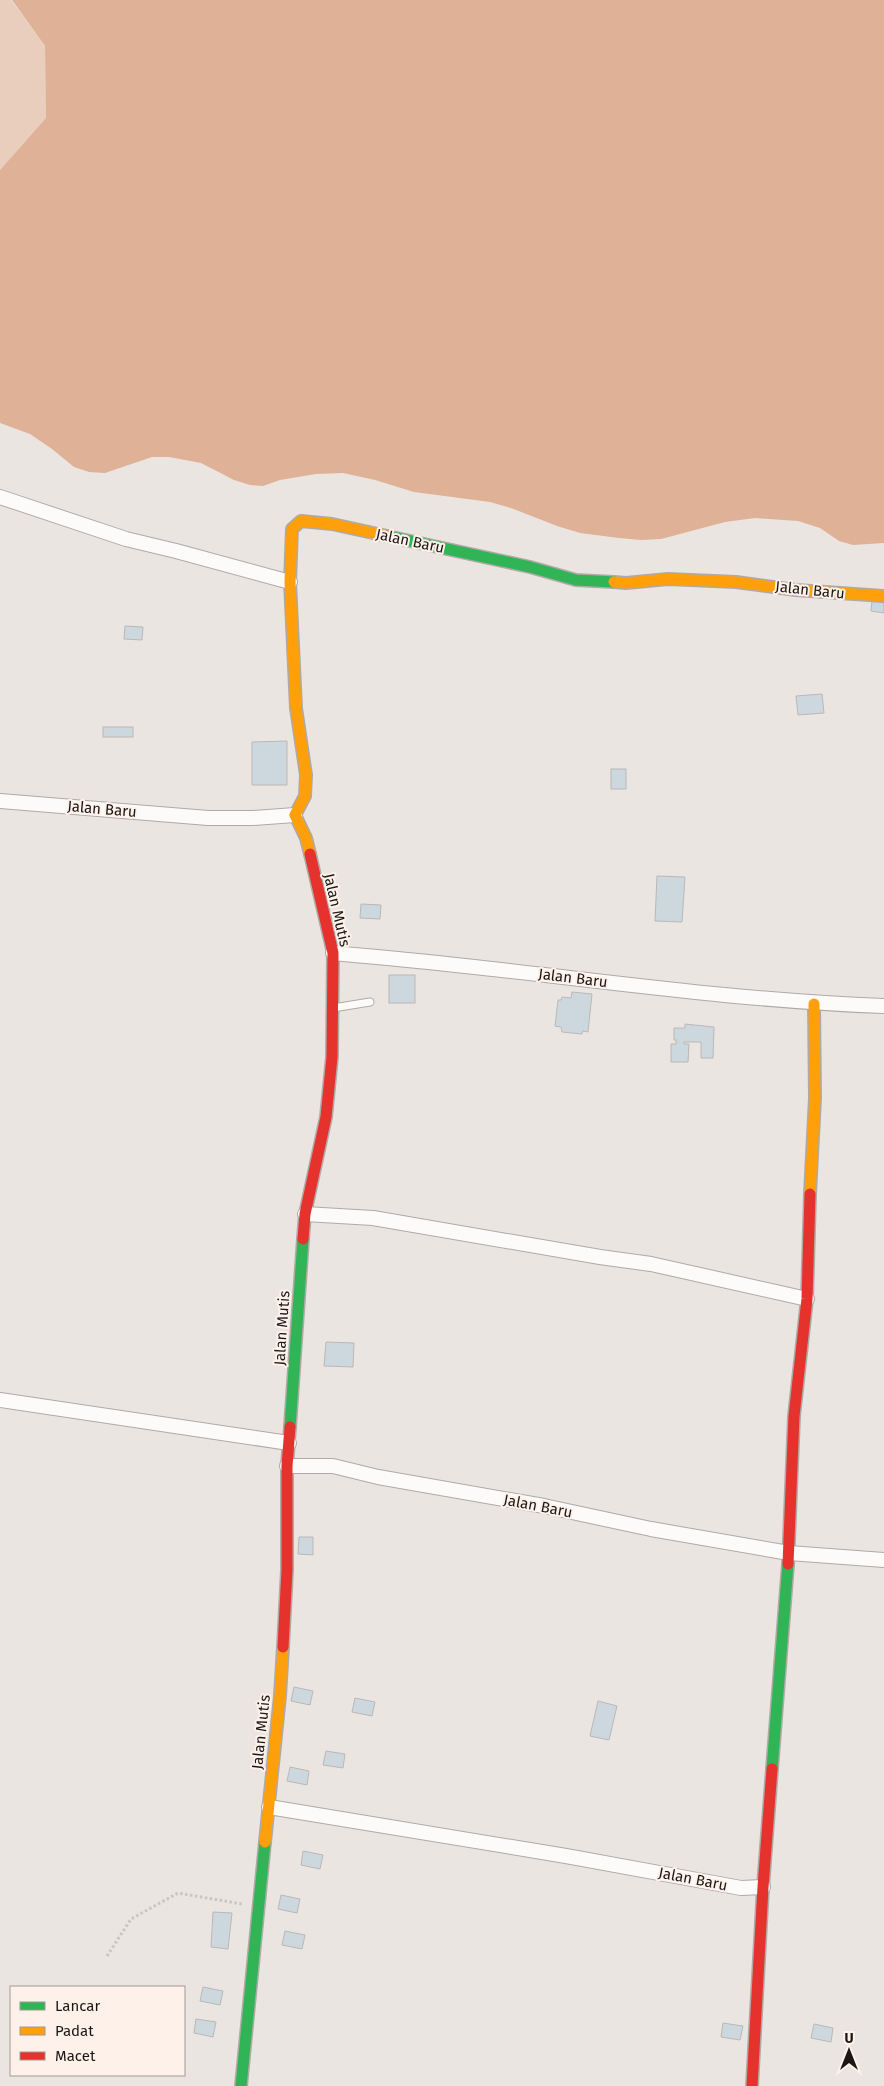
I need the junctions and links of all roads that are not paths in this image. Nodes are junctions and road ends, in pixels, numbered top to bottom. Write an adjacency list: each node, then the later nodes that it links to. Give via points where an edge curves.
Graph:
1 (0, 497): 2 (street, via 126,539)
2 (290, 582): 3 (street, Jalan Baru, via 292,528 301,521 311,521 530,567 576,580 728,582); 5 (street, via 296,708 306,775 305,796)
3 (884, 596)
4 (0, 800): 5 (street, Jalan Baru, via 208,818)
5 (295, 815): 6 (street, Jalan Mutis, via 306,838)
6 (333, 953): 8 (street, Jalan Baru); 10 (street, Jalan Mutis)
7 (370, 1002): 10 (lane)
8 (814, 1004): 9 (street, Jalan Baru); 12 (street, via 815,1098)
9 (884, 1006)
10 (333, 1008): 11 (street, Jalan Mutis, via 326,1117)
11 (305, 1214): 12 (street, via 373,1218 651,1264); 14 (street, Jalan Mutis)
12 (807, 1299): 16 (street, via 794,1416)
13 (0, 1400): 14 (street)
14 (289, 1443): 15 (street, Jalan Mutis)
15 (287, 1466): 16 (street, Jalan Baru, via 333,1466); 18 (street, Jalan Mutis, via 280,1696)
16 (789, 1553): 17 (street, Jalan Baru); 19 (street)
17 (884, 1560)
18 (269, 1807): 19 (street, Jalan Baru, via 741,1888); 20 (street, Jalan Mutis)
19 (763, 1887): 21 (street)
20 (241, 2086)
21 (752, 2086)

